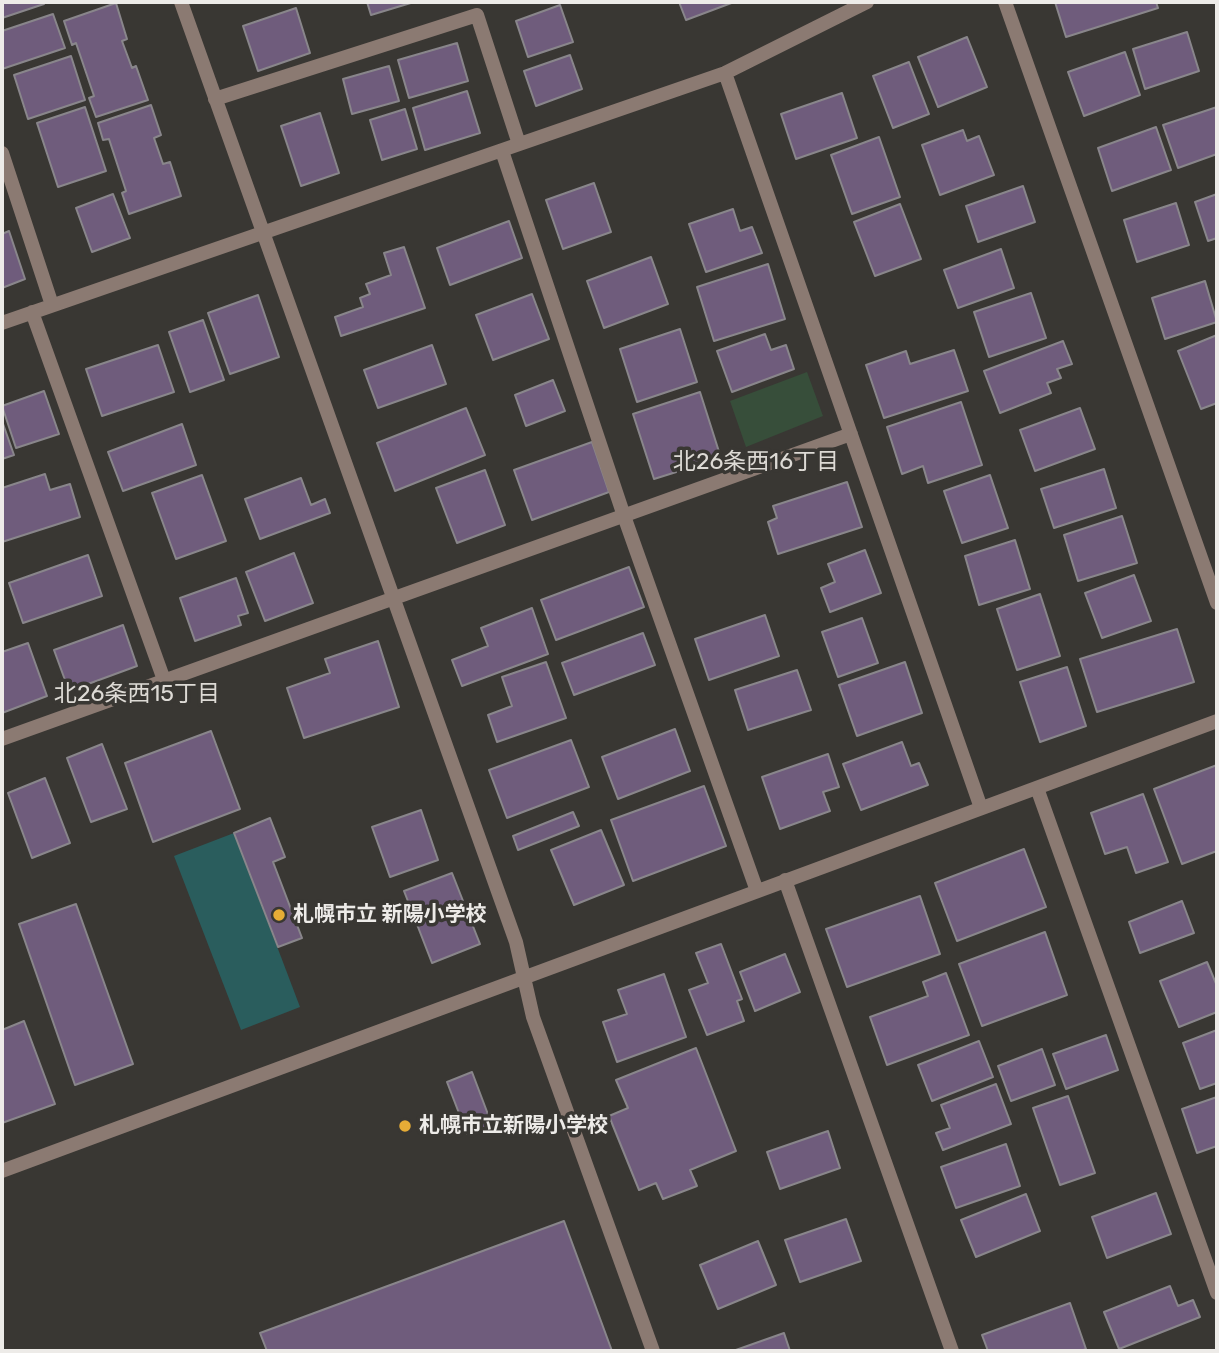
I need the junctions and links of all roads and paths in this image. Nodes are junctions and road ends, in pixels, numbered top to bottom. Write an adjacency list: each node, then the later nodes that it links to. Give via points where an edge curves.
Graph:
1 (181, 2): 5 (street)
2 (867, 2): 4 (street)
3 (1005, 2): 16 (street)
4 (726, 73): 6 (street); 13 (street)
5 (215, 99): 6 (street, via 477,15); 9 (street)
6 (519, 144): 7 (street)
7 (502, 150): 9 (street); 14 (street)
8 (2, 153): 10 (street)
9 (262, 233): 10 (street); 15 (street)
10 (52, 305): 11 (street)
11 (32, 312): 12 (street); 17 (street)
12 (2, 323)
13 (851, 434): 14 (street); 21 (street)
14 (624, 516): 15 (street); 23 (street)
15 (393, 598): 17 (street); 24 (street, via 516,942)
16 (1217, 603)
17 (164, 680): 19 (street)
18 (1217, 721): 20 (street)
19 (2, 739)
20 (1037, 788): 21 (street); 26 (street)
21 (981, 808): 22 (street)
22 (785, 880): 23 (street); 28 (street)
23 (757, 891): 24 (street)
24 (524, 977): 25 (street); 27 (street, via 533,1017)
25 (2, 1171)
26 (1217, 1293)
27 (653, 1351)
28 (951, 1351)

